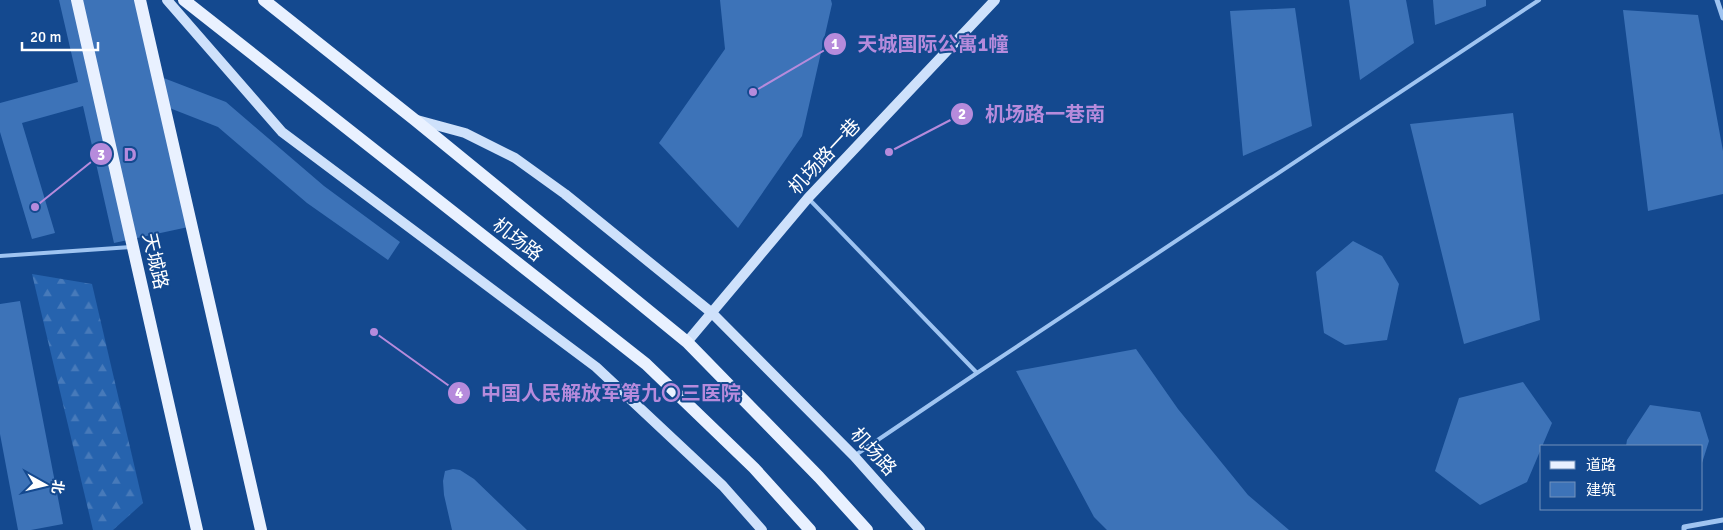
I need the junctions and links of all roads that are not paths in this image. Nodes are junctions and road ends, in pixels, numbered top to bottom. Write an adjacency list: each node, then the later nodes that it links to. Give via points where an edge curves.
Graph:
1 (77, 0): 12 (main road, 天城路)
2 (140, 0): 20 (main road)
3 (167, 0): 21 (main road, via 282,132 596,367 723,486)
4 (184, 0): 22 (main road, 机场路, via 646,364 754,468)
5 (264, 0): 10 (main road, 机场路)
6 (995, 0): 11 (main road, 机场路一巷)
7 (1539, 0): 16 (lane)
8 (1717, 0): 9 (street)
9 (1723, 18)
10 (415, 120): 14 (main road, 机场路, via 465,133 515,158); 15 (main road, 机场路)
11 (808, 198): 14 (main road, 机场路一巷); 16 (lane)
12 (133, 246): 13 (lane); 19 (main road, 天城路)
13 (0, 256)
14 (712, 313): 15 (main road, 机场路一巷); 17 (main road, 机场路)
15 (687, 342): 23 (main road, 机场路)
16 (977, 373): 17 (lane)
17 (854, 456): 24 (main road, 机场路)
18 (1723, 520): 25 (street, via 1684,527)
19 (197, 530)
20 (261, 530)
21 (762, 530)
22 (810, 530)
23 (867, 530)
24 (920, 530)
25 (1684, 530)

